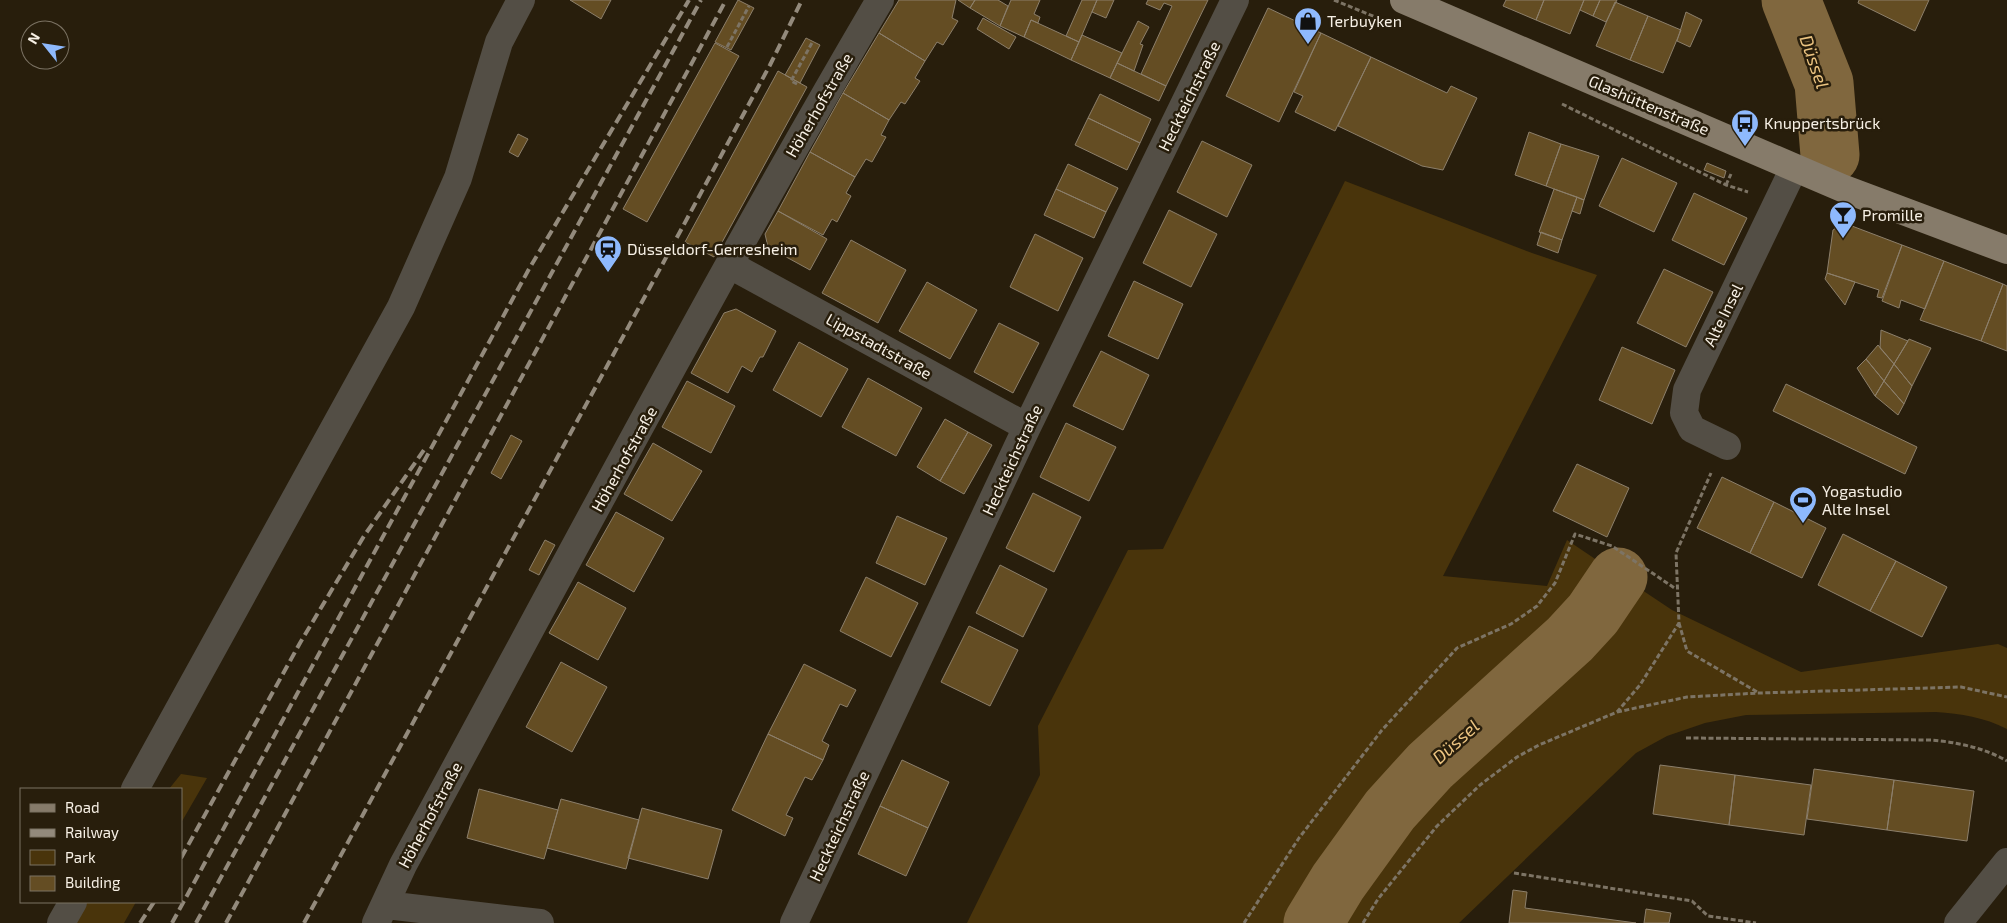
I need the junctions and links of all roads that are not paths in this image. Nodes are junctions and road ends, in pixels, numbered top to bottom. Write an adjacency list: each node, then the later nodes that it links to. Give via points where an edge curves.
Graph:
1 (521, 0): 10 (street, via 499,42 458,178 401,307)
2 (880, 0): 7 (street, Höherhofstraße)
3 (1236, 0): 8 (street, Heckteichstraße)
4 (1416, 3): 5 (main road, Glashüttenstraße)
5 (1794, 168): 6 (main road, Glashüttenstraße); 9 (street, Alte Insel, via 1687,390 1684,413 1692,429)
6 (2007, 250)
7 (730, 265): 8 (street, Lippstadtstraße); 13 (street, Höherhofstraße, via 403,865)
8 (1027, 427): 16 (street, Heckteichstraße)
9 (1725, 446)
10 (136, 788)
11 (2007, 862): 17 (street)
12 (72, 903): 14 (street)
13 (381, 914): 15 (street)
14 (61, 923)
15 (540, 923)
16 (794, 923)
17 (1958, 923)

